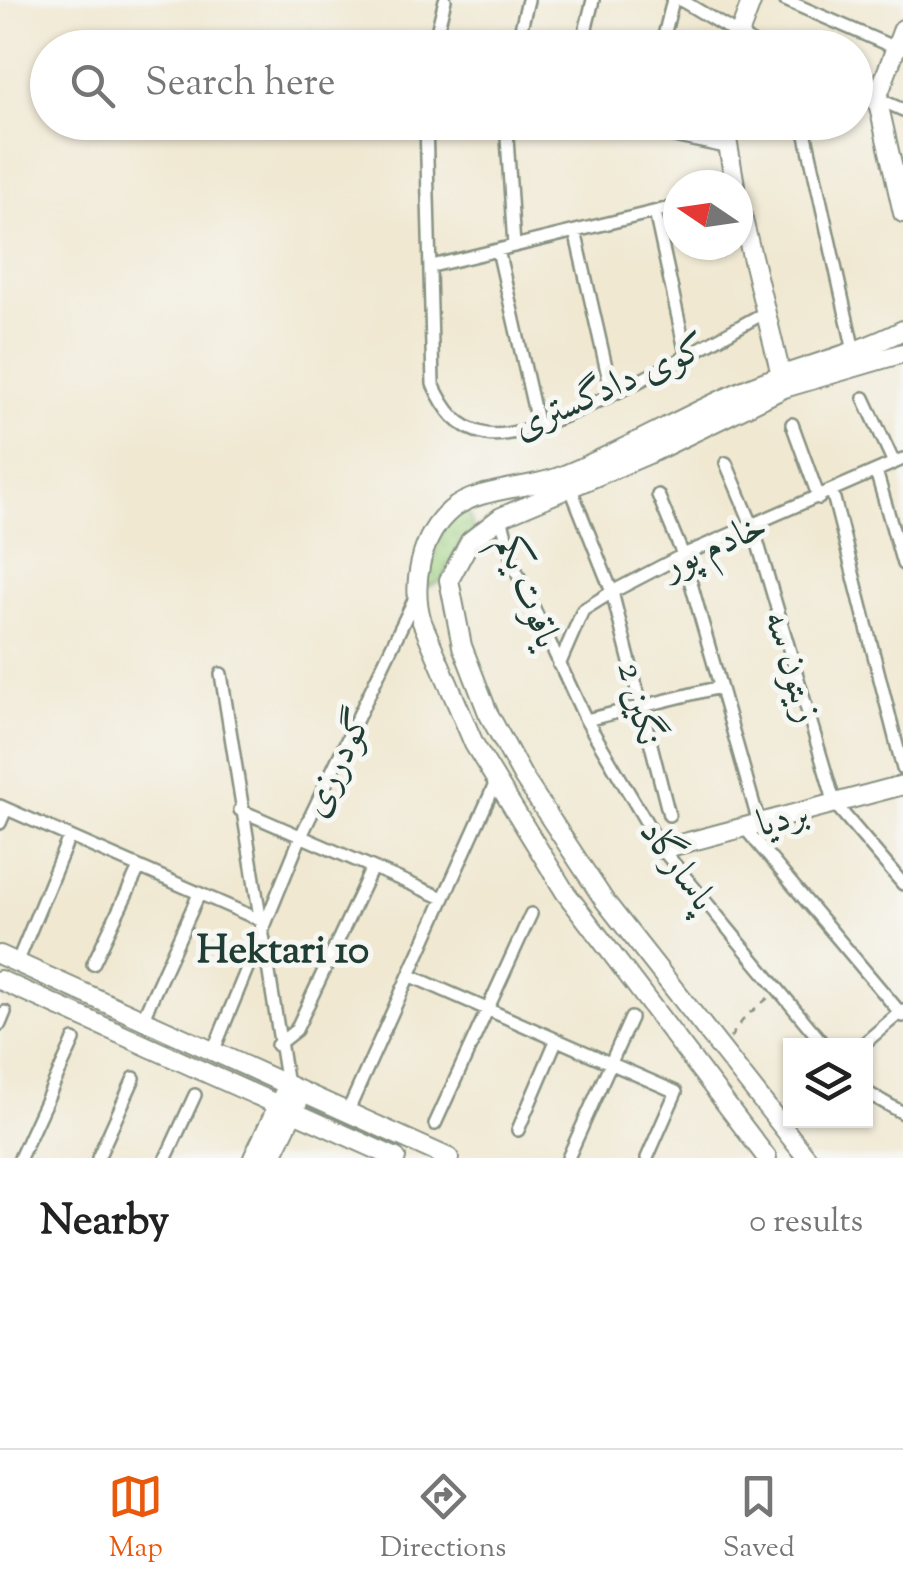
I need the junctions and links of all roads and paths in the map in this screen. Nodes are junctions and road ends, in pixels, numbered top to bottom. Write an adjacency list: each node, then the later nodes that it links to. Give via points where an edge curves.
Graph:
1 (445, 0): 9 (street)
2 (528, 0): 10 (street)
3 (593, 0): 11 (street)
4 (673, 0): 12 (street)
5 (681, 0): 13 (street)
6 (752, 0): 14 (main road)
7 (785, 0): 15 (street)
8 (903, 28): 17 (main road)
9 (437, 30)
10 (520, 30)
11 (586, 30)
12 (666, 30)
13 (720, 30)
14 (741, 30)
15 (853, 30)
16 (873, 39): 17 (street)
17 (899, 50): 19 (main road)
18 (873, 96): 19 (street)
19 (877, 98): 20 (street); 30 (main road)
20 (903, 110)
21 (427, 140): 35 (street, کوی دادگستری)
22 (507, 140): 32 (street)
23 (698, 140): 26 (street)
24 (725, 140): 26 (main road)
25 (807, 140): 38 (street)
26 (726, 147): 27 (main road)
27 (731, 170)
28 (663, 210): 29 (street)
29 (655, 212): 31 (street); 40 (street)
30 (903, 213)
31 (575, 232): 32 (street); 42 (street)
32 (514, 246): 33 (street)
33 (498, 250): 35 (street); 45 (street)
34 (753, 260): 36 (main road)
35 (432, 266): 45 (street, کوی دادگستری, via 433,384 446,413 486,434 507,436)
36 (766, 312): 40 (street, کوی دادگستری); 41 (main road)
37 (903, 330): 38 (main road)
38 (854, 351): 41 (main road)
39 (903, 353): 49 (main road, via 784,388)
40 (686, 354): 42 (street, کوی دادگستری)
41 (781, 376): 53 (main road, via 542,484)
42 (612, 393): 45 (street, کوی دادگستری)
43 (864, 398): 46 (street)
44 (792, 424): 52 (street)
45 (538, 426)
46 (898, 461): 48 (street, خادم پور)
47 (726, 463): 55 (street, زیتون سه)
48 (876, 472): 50 (street, خادم پور); 58 (street)
49 (571, 488): 54 (main road); 60 (street, نگین 2)
50 (832, 491): 52 (street, خادم پور); 67 (street)
51 (658, 495): 57 (street)
52 (819, 498): 55 (street, خادم پور)
53 (468, 500): 56 (main road); 61 (main road, via 434,532)
54 (501, 517): 56 (main road); 62 (street, یاقوت یکم, via 513,564)
55 (753, 528): 57 (street, خادم پور); 70 (street, زیتون سه)
56 (478, 534): 59 (main road)
57 (683, 555): 60 (street, خادم پور); 64 (street)
58 (903, 564)
59 (449, 584): 61 (main road); 101 (main road, via 462,646 504,746 604,900)
60 (612, 592): 62 (street, خادم پور, via 583,610); 65 (street, نگین 2)
61 (415, 598): 68 (main road, via 451,693); 76 (street, گودرزی)
62 (559, 665): 66 (street, پاسارگاد)
63 (220, 674): 72 (street)
64 (720, 687): 65 (street); 75 (street)
65 (642, 708): 66 (street); 73 (street, نگین 2)
66 (586, 720): 78 (street, پاسارگاد)
67 (903, 768)
68 (496, 782): 83 (street); 121 (main road, via 581,915)
69 (903, 785): 70 (main road, بردیا)
70 (835, 804): 75 (main road, بردیا); 81 (street)
71 (3, 807): 74 (street); 77 (street)
72 (240, 810): 76 (street); 85 (street)
73 (669, 814)
74 (0, 824)
75 (752, 825): 78 (main road, بردیا); 92 (street)
76 (301, 836): 80 (street); 85 (street, گودرزی)
77 (69, 837): 79 (street); 86 (street)
78 (662, 849): 90 (street, پاسارگاد)
79 (138, 868): 82 (street); 87 (street)
80 (372, 868): 83 (street); 99 (street, via 296,1030)
81 (903, 884)
82 (198, 894): 85 (street); 94 (street)
83 (444, 898): 88 (street)
84 (530, 914): 91 (street)
85 (262, 924): 99 (street); 100 (street, گودرزی)
86 (8, 959): 94 (main road)
87 (93, 964)
88 (409, 975): 91 (street); 108 (street)
89 (0, 980): 107 (main road)
90 (777, 990): 95 (street, پاسارگاد); 101 (path, via 731,1033)
91 (487, 1009): 98 (street); 110 (street)
92 (902, 1013): 96 (street)
93 (630, 1018): 102 (street)
94 (142, 1020): 100 (main road)
95 (819, 1038)
96 (871, 1038)
97 (74, 1040): 113 (street)
98 (556, 1041): 102 (street); 111 (street)
99 (277, 1045): 104 (street)
100 (212, 1052): 104 (main road)
101 (726, 1059): 122 (main road)
102 (608, 1062): 119 (street); 120 (street, via 676,1092)
103 (134, 1078): 114 (street)
104 (295, 1089): 107 (main road); 108 (main road)
105 (194, 1094): 115 (street)
106 (873, 1096): 109 (street)
107 (286, 1109): 112 (main road); 117 (main road)
108 (347, 1112): 118 (main road)
109 (903, 1112)
110 (435, 1124)
111 (518, 1130)
112 (275, 1148): 116 (main road)
113 (20, 1158)
114 (98, 1158)
115 (166, 1158)
116 (254, 1158)
117 (396, 1158)
118 (449, 1158)
119 (568, 1158)
120 (647, 1158)
121 (767, 1158)
122 (806, 1158)

